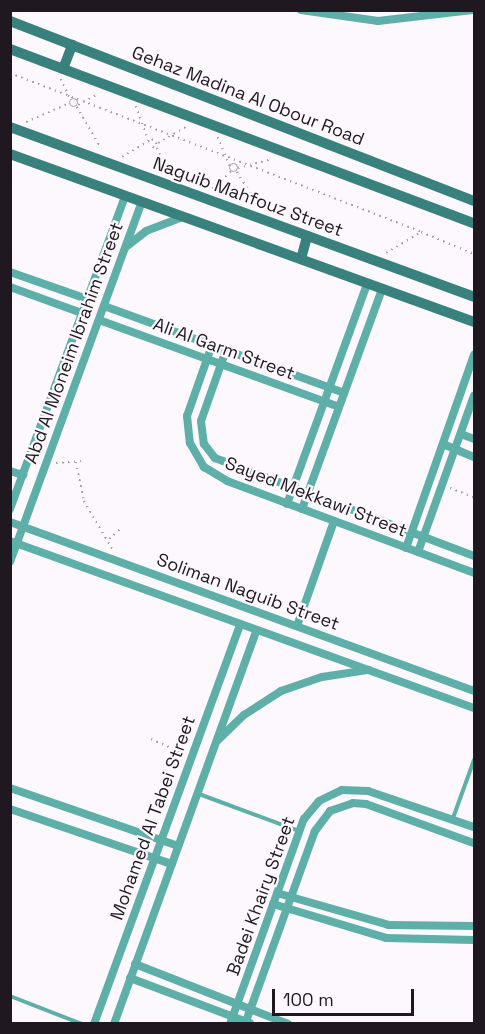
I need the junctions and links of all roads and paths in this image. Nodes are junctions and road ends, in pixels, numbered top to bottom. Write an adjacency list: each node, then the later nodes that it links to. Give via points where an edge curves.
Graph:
1 (301, 10): 2 (street, via 378,21)
2 (472, 10)
3 (10, 21): 4 (main road, Gehaz Madina Al Obour Road)
4 (72, 45): 6 (main road); 32 (main road, Gehaz Madina Al Obour Road)
5 (10, 49): 6 (main road)
6 (59, 68): 8 (main road); 9 (path)
7 (10, 73): 9 (path)
8 (112, 87): 10 (main road); 12 (path)
9 (68, 93): 11 (path); 12 (path)
10 (132, 95): 15 (main road); 16 (path)
11 (71, 100): 13 (path); 14 (path, via 75,99)
12 (87, 100): 14 (path); 16 (path)
13 (69, 104): 14 (path); 18 (path)
14 (77, 106): 26 (path)
15 (199, 120): 17 (main road); 19 (path)
16 (142, 122): 19 (path); 20 (path)
17 (213, 126): 24 (main road); 25 (path)
18 (11, 127): 26 (main road, Naguib Mahfouz Street)
19 (173, 134): 21 (path); 25 (path)
20 (149, 143): 21 (path); 22 (path); 26 (path)
21 (158, 143): 22 (path)
22 (156, 147): 33 (path)
23 (10, 154): 34 (main road)
24 (288, 154): 27 (path); 38 (main road)
25 (225, 155): 27 (path); 28 (path)
26 (109, 163): 33 (main road, Naguib Mahfouz Street)
27 (252, 164): 29 (path); 42 (path)
28 (230, 167): 29 (path, via 234,164); 30 (path)
29 (238, 168): 31 (path)
30 (231, 171): 31 (path); 35 (path)
31 (237, 172): 40 (path)
32 (434, 185): 36 (main road, Gehaz Madina Al Obour Road); 38 (main road)
33 (177, 188): 35 (main road, Naguib Mahfouz Street)
34 (125, 196): 37 (main road); 53 (street, Abd Al Moneim Ibrahim Street)
35 (203, 198): 40 (main road, Naguib Mahfouz Street)
36 (474, 201)
37 (142, 202): 39 (main road); 44 (street, Abd Al Moneim Ibrahim Street)
38 (426, 205): 41 (main road)
39 (183, 217): 44 (street, via 146,231); 46 (main road)
40 (268, 222): 43 (main road, Naguib Mahfouz Street)
41 (474, 223)
42 (421, 232): 45 (path); 47 (path)
43 (307, 236): 46 (main road); 47 (main road, Naguib Mahfouz Street)
44 (125, 247): 54 (street, Abd Al Moneim Ibrahim Street)
45 (474, 254)
46 (301, 260): 49 (main road)
47 (376, 261): 52 (main road, Naguib Mahfouz Street)
48 (10, 272): 53 (street)
49 (367, 284): 51 (main road); 63 (street)
50 (10, 287): 55 (street)
51 (382, 289): 57 (main road); 64 (street)
52 (474, 297)
53 (87, 299): 55 (street, Abd Al Moneim Ibrahim Street)
54 (104, 306): 56 (street, Abd Al Moneim Ibrahim Street); 58 (street, Ali Al Garm Street)
55 (82, 313): 77 (street, Abd Al Moneim Ibrahim Street)
56 (99, 320): 61 (street, Ali Al Garm Street); 75 (street, Abd Al Moneim Ibrahim Street)
57 (474, 322)
58 (212, 345): 59 (street, Ali Al Garm Street); 61 (street, Sayed Mekkawi Street)
59 (226, 350): 62 (street, Sayed Mekkawi Street); 63 (street, Ali Al Garm Street)
60 (474, 355): 70 (street)
61 (207, 359): 62 (street, Ali Al Garm Street); 82 (street, Sayed Mekkawi Street, via 187,416 195,456 214,475)
62 (221, 364): 66 (street, Ali Al Garm Street); 79 (street, Sayed Mekkawi Street, via 201,422 204,444 222,462)
63 (329, 388): 64 (street, Ali Al Garm Street); 66 (street)
64 (344, 393): 67 (street)
65 (474, 396): 68 (street)
66 (324, 402): 67 (street, Ali Al Garm Street); 79 (street)
67 (339, 407): 80 (street)
68 (461, 434): 69 (street); 71 (street)
69 (474, 439)
70 (443, 444): 71 (street); 90 (street)
71 (455, 449): 72 (street); 78 (street)
72 (474, 457)
73 (83, 461): 74 (path)
74 (76, 462): 75 (path); 93 (path, via 84,501)
75 (46, 464): 88 (street, Abd Al Moneim Ibrahim Street)
76 (10, 471): 77 (street)
77 (23, 475): 83 (street, Abd Al Moneim Ibrahim Street)
78 (442, 486): 81 (path); 91 (street)
79 (292, 489): 80 (street, Sayed Mekkawi Street); 82 (street)
80 (308, 494): 84 (street); 87 (street, Sayed Mekkawi Street)
81 (474, 497)
82 (287, 504): 84 (street, Sayed Mekkawi Street)
83 (10, 509)
84 (302, 509): 85 (street, Sayed Mekkawi Street)
85 (334, 521): 92 (street, Sayed Mekkawi Street); 106 (street)
86 (10, 522): 88 (street, Soliman Naguib Street)
87 (384, 523): 90 (street, Sayed Mekkawi Street); 92 (street)
88 (23, 526): 94 (street, Abd Al Moneim Ibrahim Street); 99 (street, Soliman Naguib Street)
89 (120, 529): 93 (path)
90 (411, 533): 91 (street, Sayed Mekkawi Street); 95 (street)
91 (423, 537): 96 (street, Sayed Mekkawi Street); 97 (street)
92 (379, 538): 95 (street, Sayed Mekkawi Street)
93 (109, 540): 99 (path)
94 (14, 542): 100 (street, Abd Al Moneim Ibrahim Street); 104 (street, Soliman Naguib Street)
95 (406, 548): 97 (street, Sayed Mekkawi Street)
96 (451, 548): 98 (street, Sayed Mekkawi Street); 101 (street)
97 (418, 552): 101 (street, Sayed Mekkawi Street)
98 (474, 556)
99 (115, 560): 103 (street, Soliman Naguib Street)
100 (10, 562)
101 (446, 563): 102 (street, Sayed Mekkawi Street)
102 (474, 573)
103 (236, 604): 104 (street); 106 (street, Soliman Naguib Street)
104 (231, 620): 105 (street, Soliman Naguib Street)
105 (240, 624): 107 (street, Soliman Naguib Street); 113 (street, Mohamed Al Tabei Street)
106 (297, 626): 109 (street, Soliman Naguib Street)
107 (257, 630): 108 (street, Soliman Naguib Street); 112 (street, Mohamed Al Tabei Street)
108 (369, 670): 110 (street, Soliman Naguib Street); 112 (street, via 322,677 281,691 244,715)
109 (474, 691)
110 (474, 708)
111 (151, 739): 113 (path)
112 (216, 741): 116 (street, Mohamed Al Tabei Street)
113 (192, 757): 121 (street, Mohamed Al Tabei Street)
114 (474, 760): 118 (lane)
115 (10, 788): 121 (street)
116 (197, 794): 120 (lane); 123 (street, Mohamed Al Tabei Street)
117 (10, 809): 124 (street)
118 (453, 819): 119 (street, Badei Khairy Street); 120 (street, Badei Khairy Street, via 381,794 342,790 314,805)
119 (474, 827)
120 (299, 832): 126 (street, Badei Khairy Street)
121 (161, 840): 123 (street); 124 (street, Mohamed Al Tabei Street)
122 (474, 843): 127 (street, Badei Khairy Street, via 366,804 341,805 321,820)
123 (178, 846): 125 (street, Mohamed Al Tabei Street)
124 (154, 858): 125 (street); 139 (street, Mohamed Al Tabei Street)
125 (172, 864): 132 (street, Mohamed Al Tabei Street)
126 (277, 893): 127 (street); 128 (street, Badei Khairy Street)
127 (291, 897): 129 (street, Badei Khairy Street); 130 (street, via 388,925)
128 (273, 904): 129 (street); 135 (street, Badei Khairy Street)
129 (287, 909): 131 (street, via 386,938); 136 (street, Badei Khairy Street)
130 (474, 926)
131 (474, 940)
132 (135, 964): 133 (street, Mohamed Al Tabei Street); 135 (street)
133 (130, 978): 137 (street); 140 (street, Mohamed Al Tabei Street)
134 (10, 996): 138 (lane)
135 (237, 1003): 136 (street); 137 (street, Badei Khairy Street)
136 (251, 1008): 141 (street, Badei Khairy Street); 142 (street)
137 (231, 1020): 141 (street)
138 (82, 1023)
139 (94, 1023)
140 (114, 1023)
141 (247, 1023)
142 (288, 1023)

